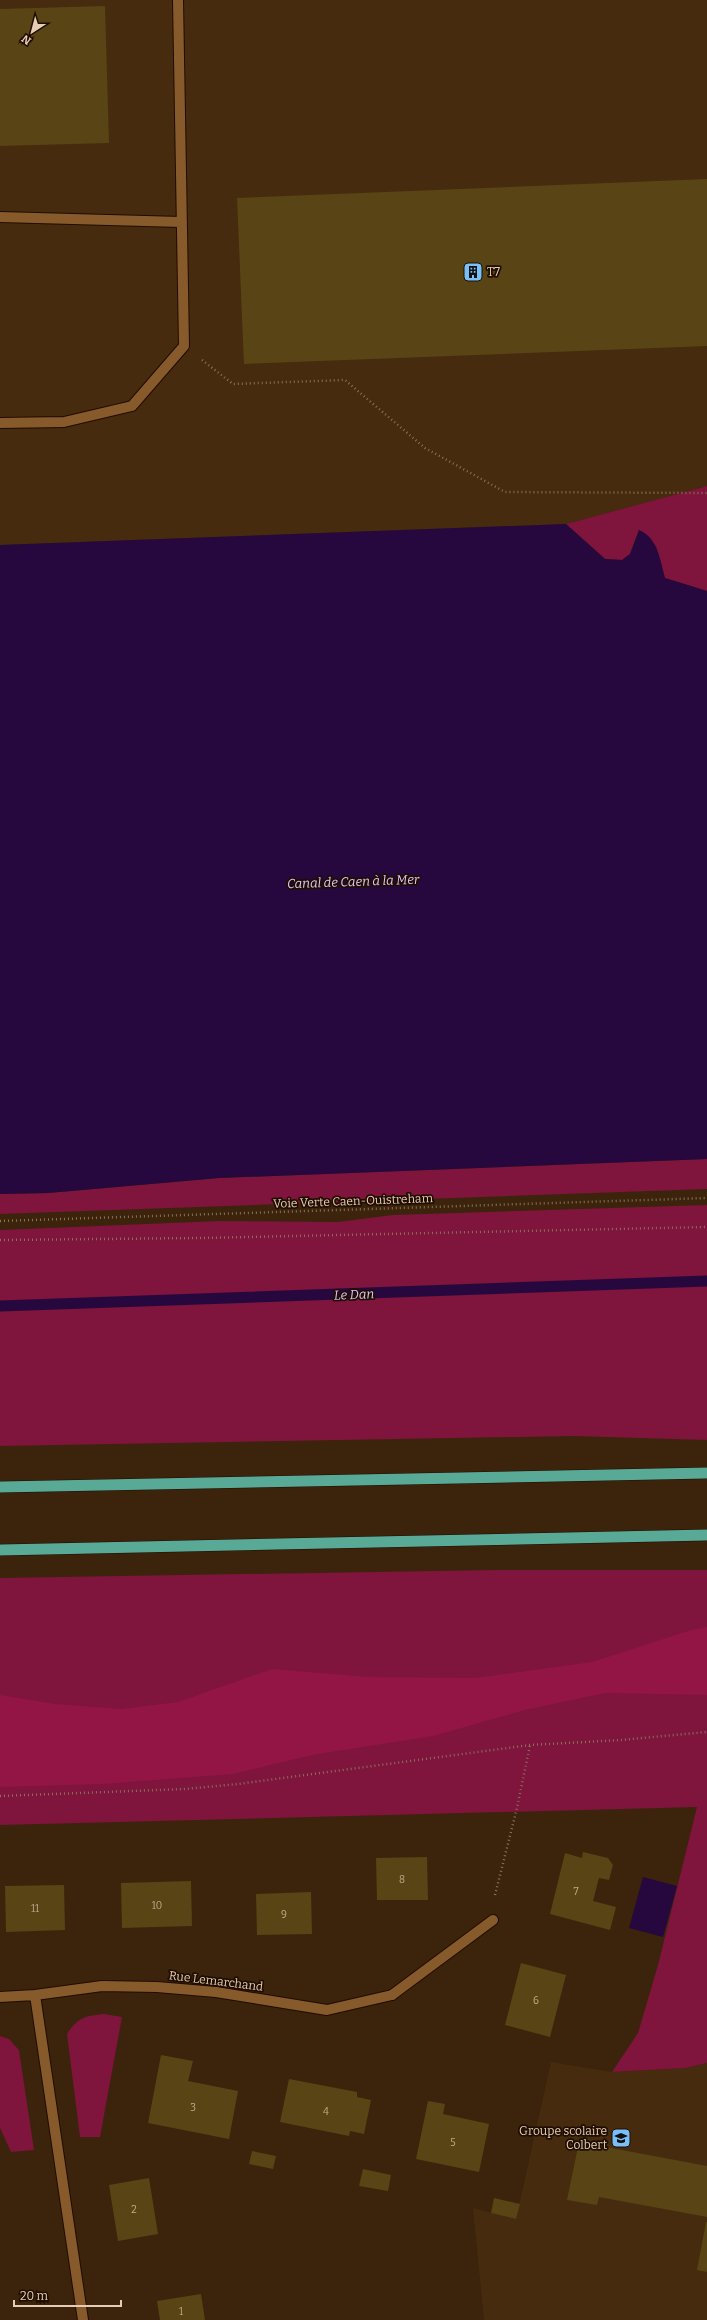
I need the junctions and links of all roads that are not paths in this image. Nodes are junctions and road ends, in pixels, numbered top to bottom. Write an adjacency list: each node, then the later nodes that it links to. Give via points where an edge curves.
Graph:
1 (178, 0): 3 (street)
2 (0, 217): 3 (street)
3 (181, 222): 4 (street, via 184,346 132,406 64,422)
4 (0, 423)
5 (707, 1473): 6 (highway)
6 (0, 1487)
7 (707, 1535): 8 (highway)
8 (0, 1550)
9 (493, 1920): 10 (street, Rue Lemarchand, via 392,1995 327,2010 216,1992 157,1987 102,1986)
10 (35, 1995): 11 (street, Rue Lemarchand); 12 (street)
11 (0, 1997)
12 (83, 2320)

